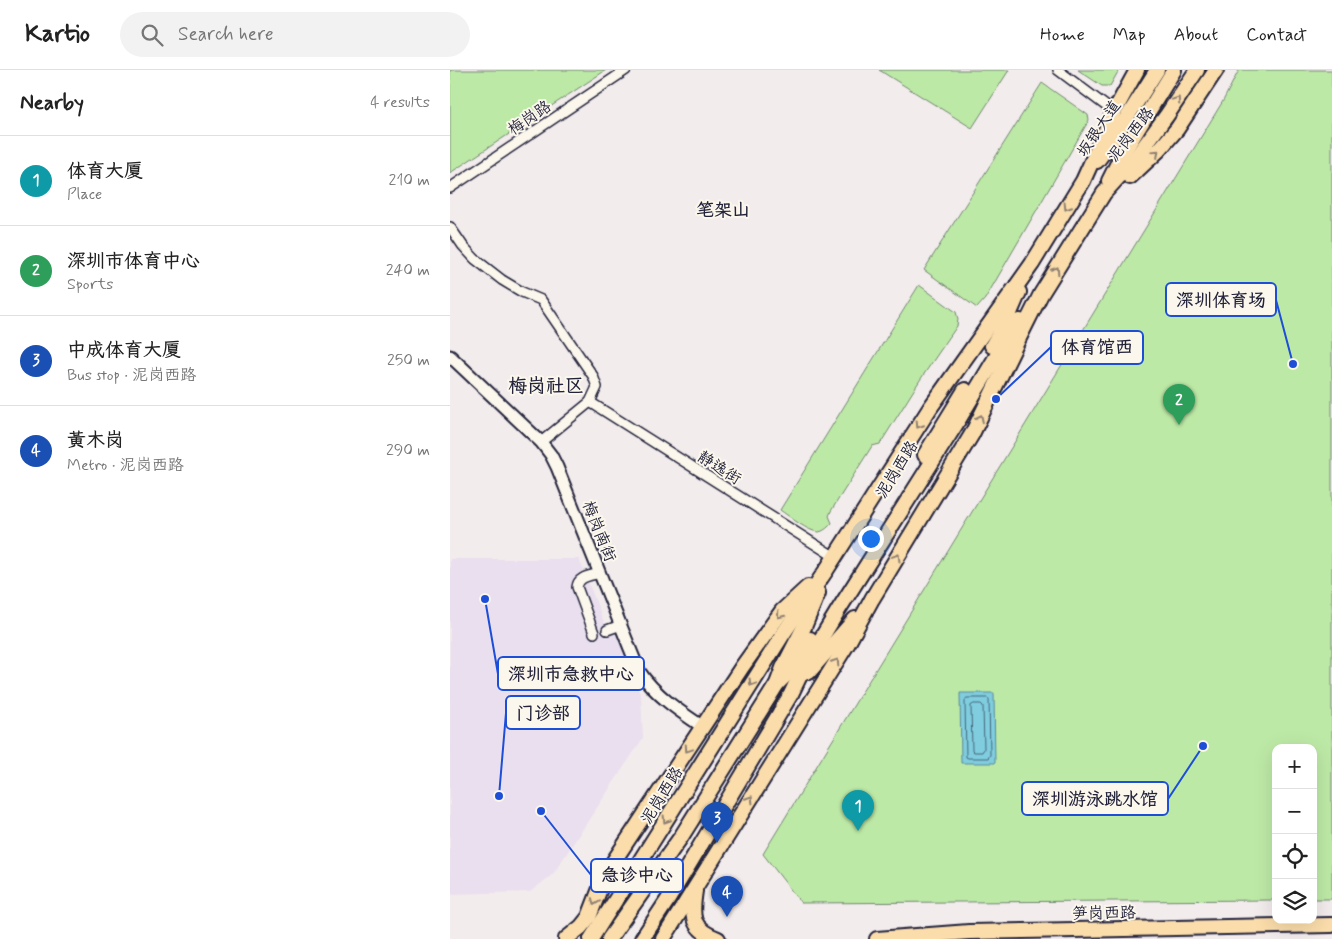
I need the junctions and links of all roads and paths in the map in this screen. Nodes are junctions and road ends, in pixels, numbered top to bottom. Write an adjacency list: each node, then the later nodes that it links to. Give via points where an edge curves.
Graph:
1 (626, 70): 10 (street, 梅岗路)
2 (1058, 70): 8 (street)
3 (1137, 70): 8 (main road, 泥岗西路)
4 (1157, 70): 9 (main road, 坂银大道)
5 (1174, 70): 11 (main road, 坂银大道, via 1122,153)
6 (1198, 70): 11 (main road, 泥岗西路, one-way to 6, via 1134,160)
7 (1216, 70): 11 (main road, one-way to 7, via 1130,176 1159,150)
8 (1114, 112): 9 (main road, 泥岗西路)
9 (1083, 180): 13 (main road, 泥岗西路, one-way to 13)
10 (450, 188)
11 (1104, 193): 14 (main road, 泥岗西路, one-way to 11)
12 (450, 227): 16 (street, via 475,259 502,280 541,300 593,376 597,387)
13 (1032, 264): 18 (main road, 泥岗西路, one-way to 18, via 930,408); 24 (main road, 泥岗西路, via 1007,320 984,359 845,585 789,672)
14 (1041, 294): 20 (main road, 泥岗西路, one-way to 14, via 972,434); 25 (main road, 泥岗西路, via 1008,337 819,642)
15 (450, 356): 17 (street, 梅岗南街)
16 (590, 402): 17 (street); 18 (street, 静逸街)
17 (542, 442): 19 (street, 梅岗南街, via 552,455)
18 (831, 563): 24 (main road, 泥岗西路); 26 (main road, one-way to 26, via 782,611); 30 (main road, 泥岗西路, one-way to 30)
19 (600, 573): 21 (street, 梅岗南街); 23 (street, via 577,583)
20 (872, 599): 25 (main road, 泥岗西路); 27 (main road, 泥岗西路, one-way to 20, via 848,643)
21 (620, 625): 22 (street); 26 (street, 梅岗南街, via 645,680 661,697)
22 (607, 630)
23 (594, 633)
24 (777, 684): 31 (main road, 泥岗西路, via 681,837)
25 (791, 694): 32 (main road, 泥岗西路)
26 (703, 727): 29 (main road, one-way to 29, via 606,873 589,917)
27 (696, 885): 33 (main road, 泥岗西路); 34 (main road, via 694,918 702,931)
28 (1332, 925): 35 (main road, 笋岗西路, via 1000,931)
29 (566, 939)
30 (591, 939)
31 (609, 939)
32 (642, 939)
33 (663, 939)
34 (718, 939)
35 (877, 939)

